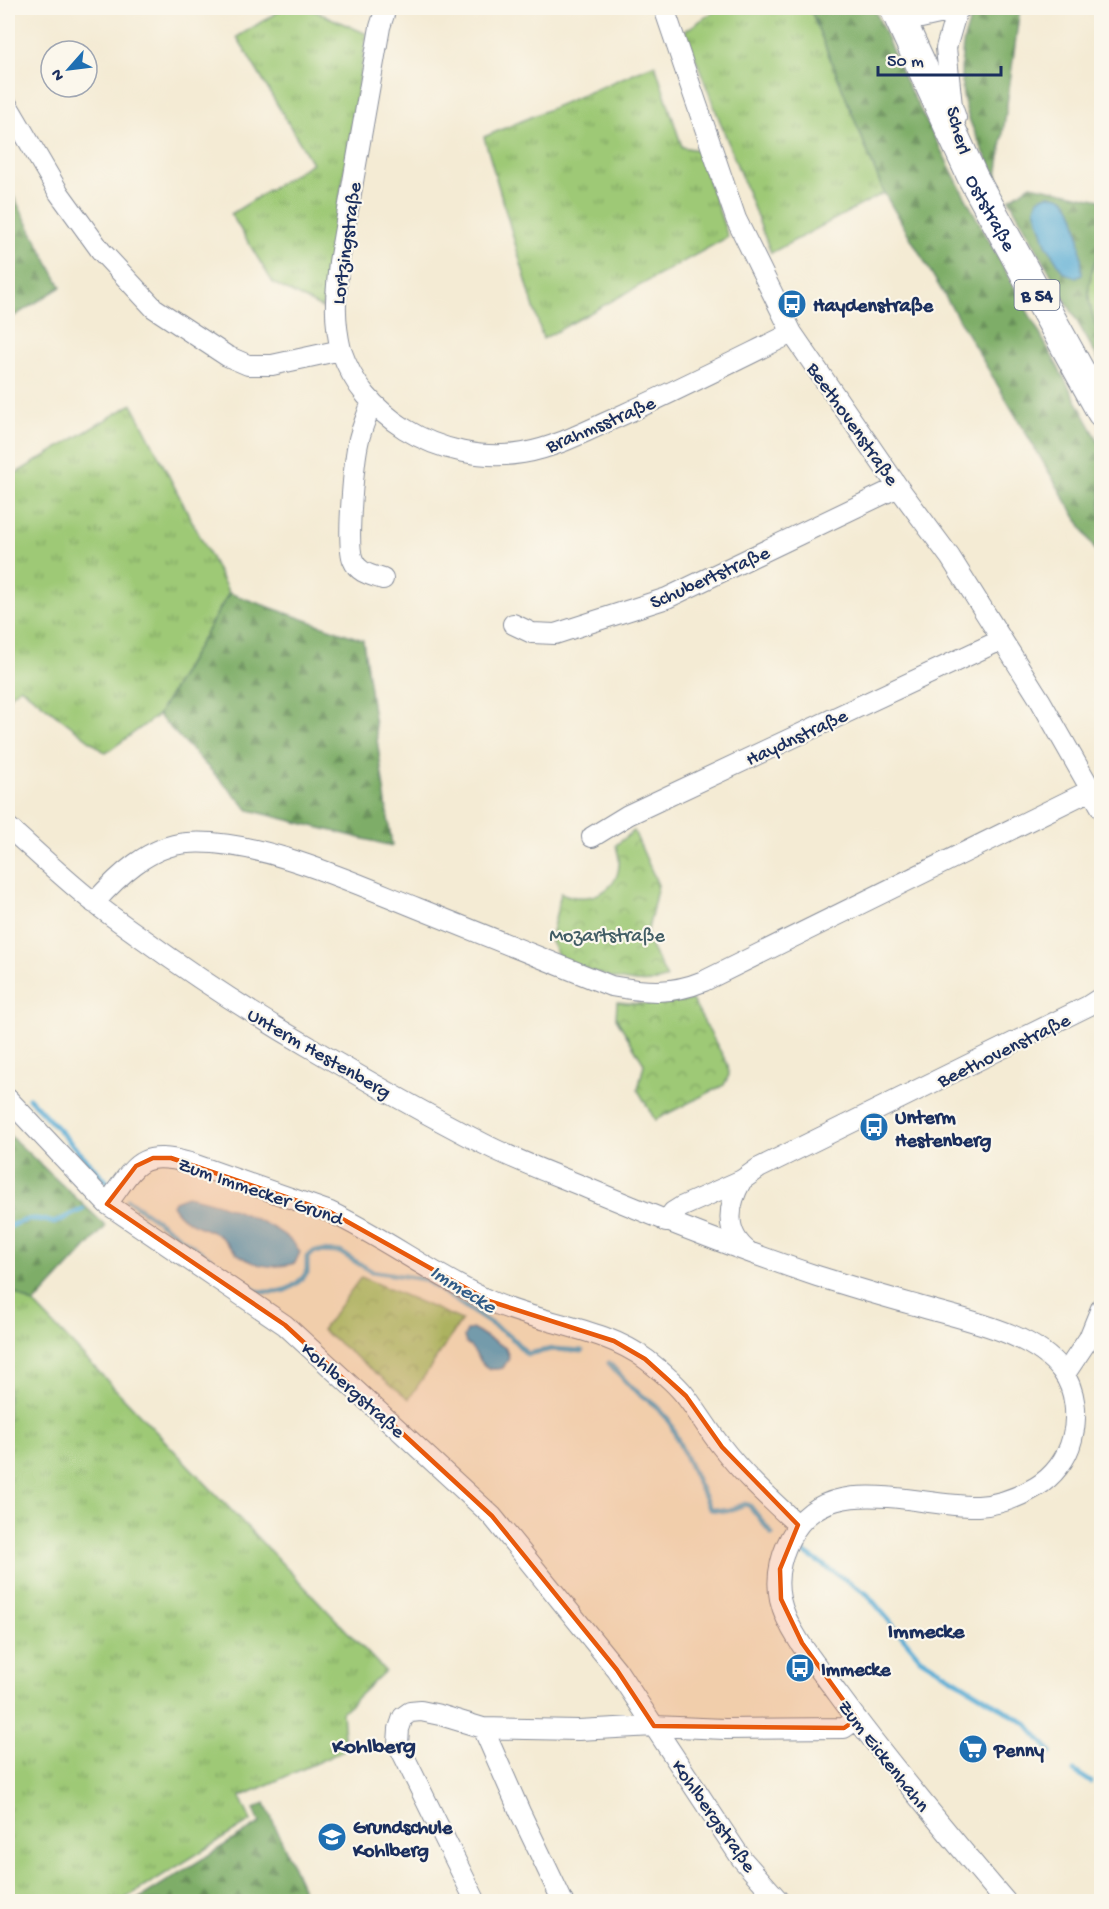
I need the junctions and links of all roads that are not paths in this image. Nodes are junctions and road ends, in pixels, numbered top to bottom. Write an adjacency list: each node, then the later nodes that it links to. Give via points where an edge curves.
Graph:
1 (386, 8): 9 (street, Lortzingstraße, via 339,262 335,325)
2 (664, 8): 8 (street, Beethovenstraße, via 736,219)
3 (895, 8): 7 (main road, Oststraße / B 54)
4 (901, 8): 5 (street, Scherl, via 921,18)
5 (959, 9): 7 (street, Scherl, via 946,48 952,106)
6 (8, 106): 9 (street, via 59,193 101,251 154,308 227,356 248,365 272,365)
7 (973, 178): 11 (main road, Oststraße / B 54)
8 (792, 333): 10 (street, Brahmsstraße, via 583,433 521,454 476,454 449,449 419,438); 12 (street, Beethovenstraße)
9 (341, 350): 10 (street, Brahmsstraße)
10 (371, 404): 13 (street, via 359,440 350,550 362,572)
11 (1101, 412)
12 (898, 487): 14 (street, Schubertstraße, via 667,598 555,634 532,633); 15 (street, Beethovenstraße, via 950,557)
13 (383, 579)
14 (513, 624)
15 (1001, 640): 16 (street, Beethovenstraße); 19 (street, Haydnstraße, via 628,815)
16 (1091, 790): 17 (street, Beethovenstraße); 20 (street, via 704,981 651,993 610,986 289,859 225,844 186,843 142,858 112,882)
17 (1101, 809)
18 (8, 827): 20 (street, Unterm Hestenberg)
19 (592, 837)
20 (94, 903): 25 (street, Unterm Hestenberg, via 254,1015 346,1069 488,1146)
21 (1101, 997): 23 (street, Beethovenstraße)
22 (8, 1099): 24 (street, Kohlbergstraße)
23 (742, 1180): 25 (street, via 681,1207); 26 (street, via 734,1193 730,1222 737,1240)
24 (107, 1204): 30 (street, Zum Immecker Grund, via 144,1160 171,1158 190,1163 352,1222 489,1301 614,1341 645,1359 686,1396 754,1484); 32 (street, Kohlbergstraße, via 285,1325 492,1516 617,1670)
25 (666, 1222): 26 (street, Unterm Hestenberg)
26 (752, 1255): 28 (street, Unterm Hestenberg, via 998,1330 1049,1357)
27 (1101, 1306): 28 (street, via 1089,1338)
28 (1065, 1374): 29 (street, Unterm Hestenberg, via 1076,1417 1071,1444)
29 (1060, 1465): 30 (street, Zum Eickenhahn, via 1045,1482 1012,1499 981,1506 864,1496 824,1506)
30 (798, 1525): 31 (street, Zum Eickenhahn, via 784,1549 781,1599 802,1643)
31 (856, 1719): 32 (street, Kohlbergstraße, via 844,1728); 37 (street, Zum Eickenhahn)
32 (654, 1726): 33 (street, Kohlbergstraße, via 578,1730); 36 (street, Kohlbergstraße, via 741,1858)
33 (483, 1728): 34 (street, Kohlbergstraße, via 440,1714 410,1712 403,1717 398,1744); 35 (street)
34 (476, 1902)
35 (563, 1902)
36 (780, 1902)
37 (1006, 1902)

